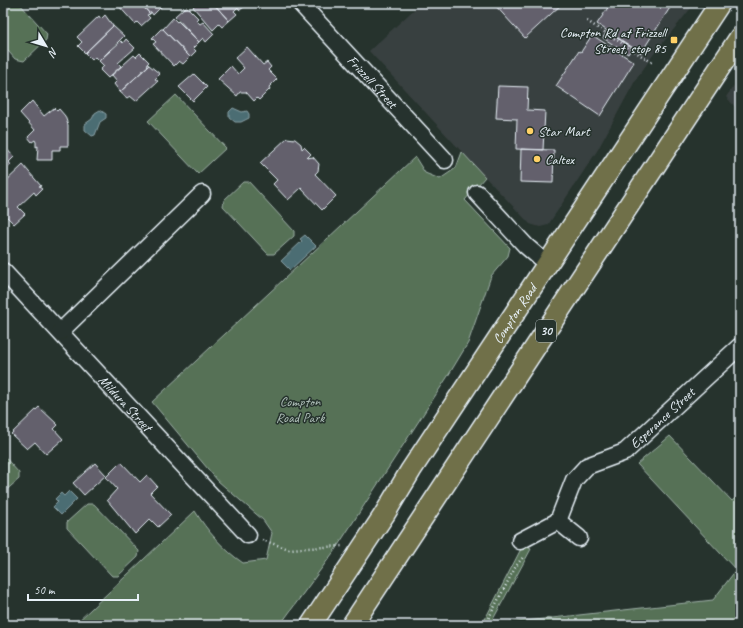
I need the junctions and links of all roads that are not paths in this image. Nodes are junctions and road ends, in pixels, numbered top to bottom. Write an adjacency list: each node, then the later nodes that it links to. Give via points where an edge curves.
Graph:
1 (300, 3): 4 (street, Frizzell Street)
2 (720, 3): 7 (main road, Compton Road)
3 (740, 37): 16 (main road, 30)
4 (445, 160)
5 (477, 193): 7 (street, via 526,246)
6 (202, 194): 9 (street)
7 (547, 264): 15 (main road, Compton Road)
8 (3, 271): 9 (street, Mildura Street)
9 (60, 332): 12 (street, Mildura Street)
10 (740, 346): 11 (street, Esperance Street, via 625,452 587,466 574,480)
11 (558, 521): 13 (street); 14 (street)
12 (248, 535)
13 (579, 538)
14 (520, 541)
15 (311, 625)
16 (352, 625)

